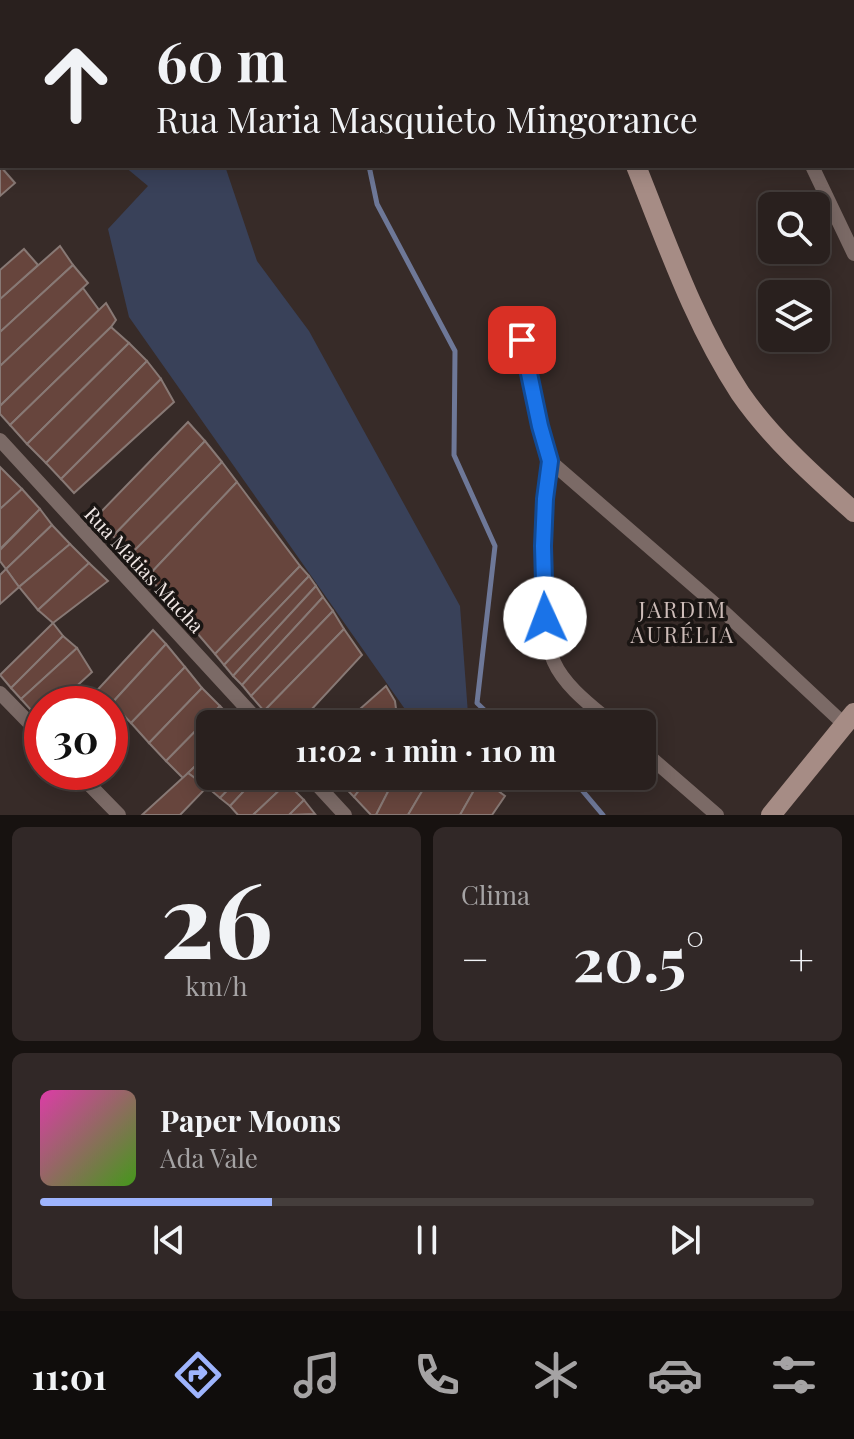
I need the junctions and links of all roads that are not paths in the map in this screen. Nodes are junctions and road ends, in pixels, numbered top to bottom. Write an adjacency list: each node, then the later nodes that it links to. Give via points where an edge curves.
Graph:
1 (637, 168): 7 (street, via 692,306 741,394)
2 (813, 168): 3 (street)
3 (854, 254)
4 (522, 340): 6 (street)
5 (0, 440): 9 (street, Rua Matias Mucha)
6 (550, 461): 10 (street, via 543,546 546,637 555,664); 12 (street)
7 (854, 512)
8 (0, 693): 11 (street)
9 (248, 710)
10 (598, 710)
11 (24, 718)
12 (849, 719): 19 (street)
13 (656, 762): 18 (street)
14 (95, 790): 16 (street)
15 (322, 790): 17 (street)
16 (119, 815)
17 (345, 815)
18 (717, 815)
19 (771, 815)

